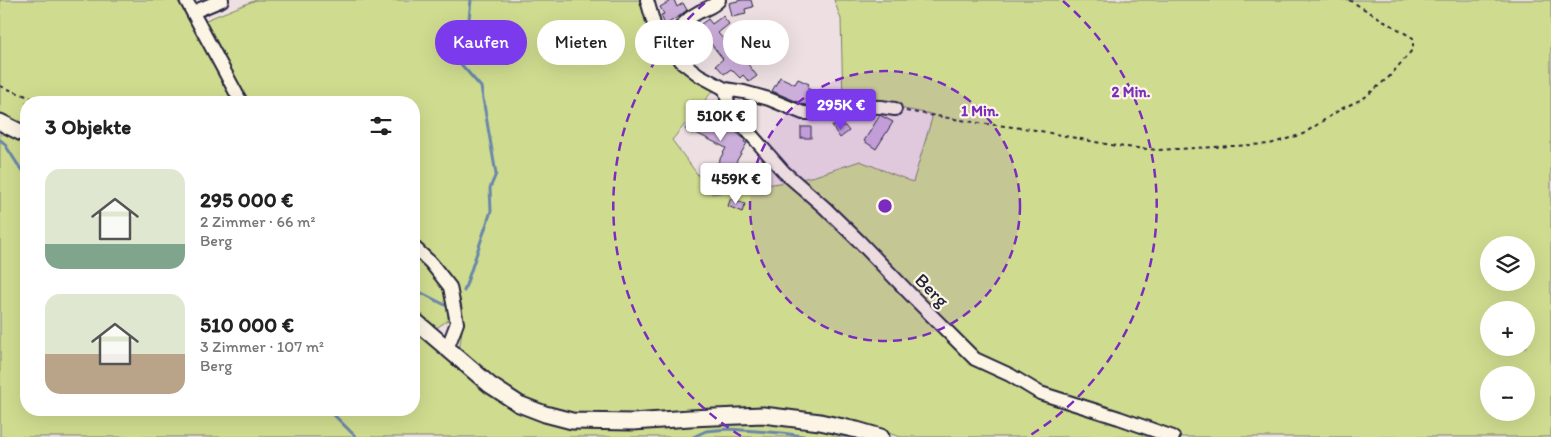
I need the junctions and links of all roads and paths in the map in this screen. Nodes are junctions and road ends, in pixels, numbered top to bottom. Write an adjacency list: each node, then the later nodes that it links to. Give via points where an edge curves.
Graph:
1 (186, 0): 6 (street)
2 (222, 0): 6 (street)
3 (647, 0): 7 (street)
4 (719, 0): 8 (street)
5 (1349, 0): 14 (path, via 1413,38 1413,50 1364,98 1303,134 1270,144 1158,150 1116,146 1030,129)
6 (193, 12): 13 (street)
7 (653, 20)
8 (688, 20)
9 (686, 65): 11 (street)
10 (0, 86): 12 (path)
11 (725, 89): 14 (street, via 769,99 803,113 848,106); 21 (street, Berg, via 730,111 784,172 858,240 976,359 1040,393)
12 (26, 96)
13 (238, 96)
14 (895, 109)
15 (0, 122): 16 (main road)
16 (20, 132)
17 (420, 252): 19 (street, via 450,287 457,323)
18 (420, 325): 19 (main road)
19 (447, 348): 20 (main road, via 490,385 519,404 572,421 633,422 763,415 820,422)
20 (881, 437)
21 (1173, 437)

